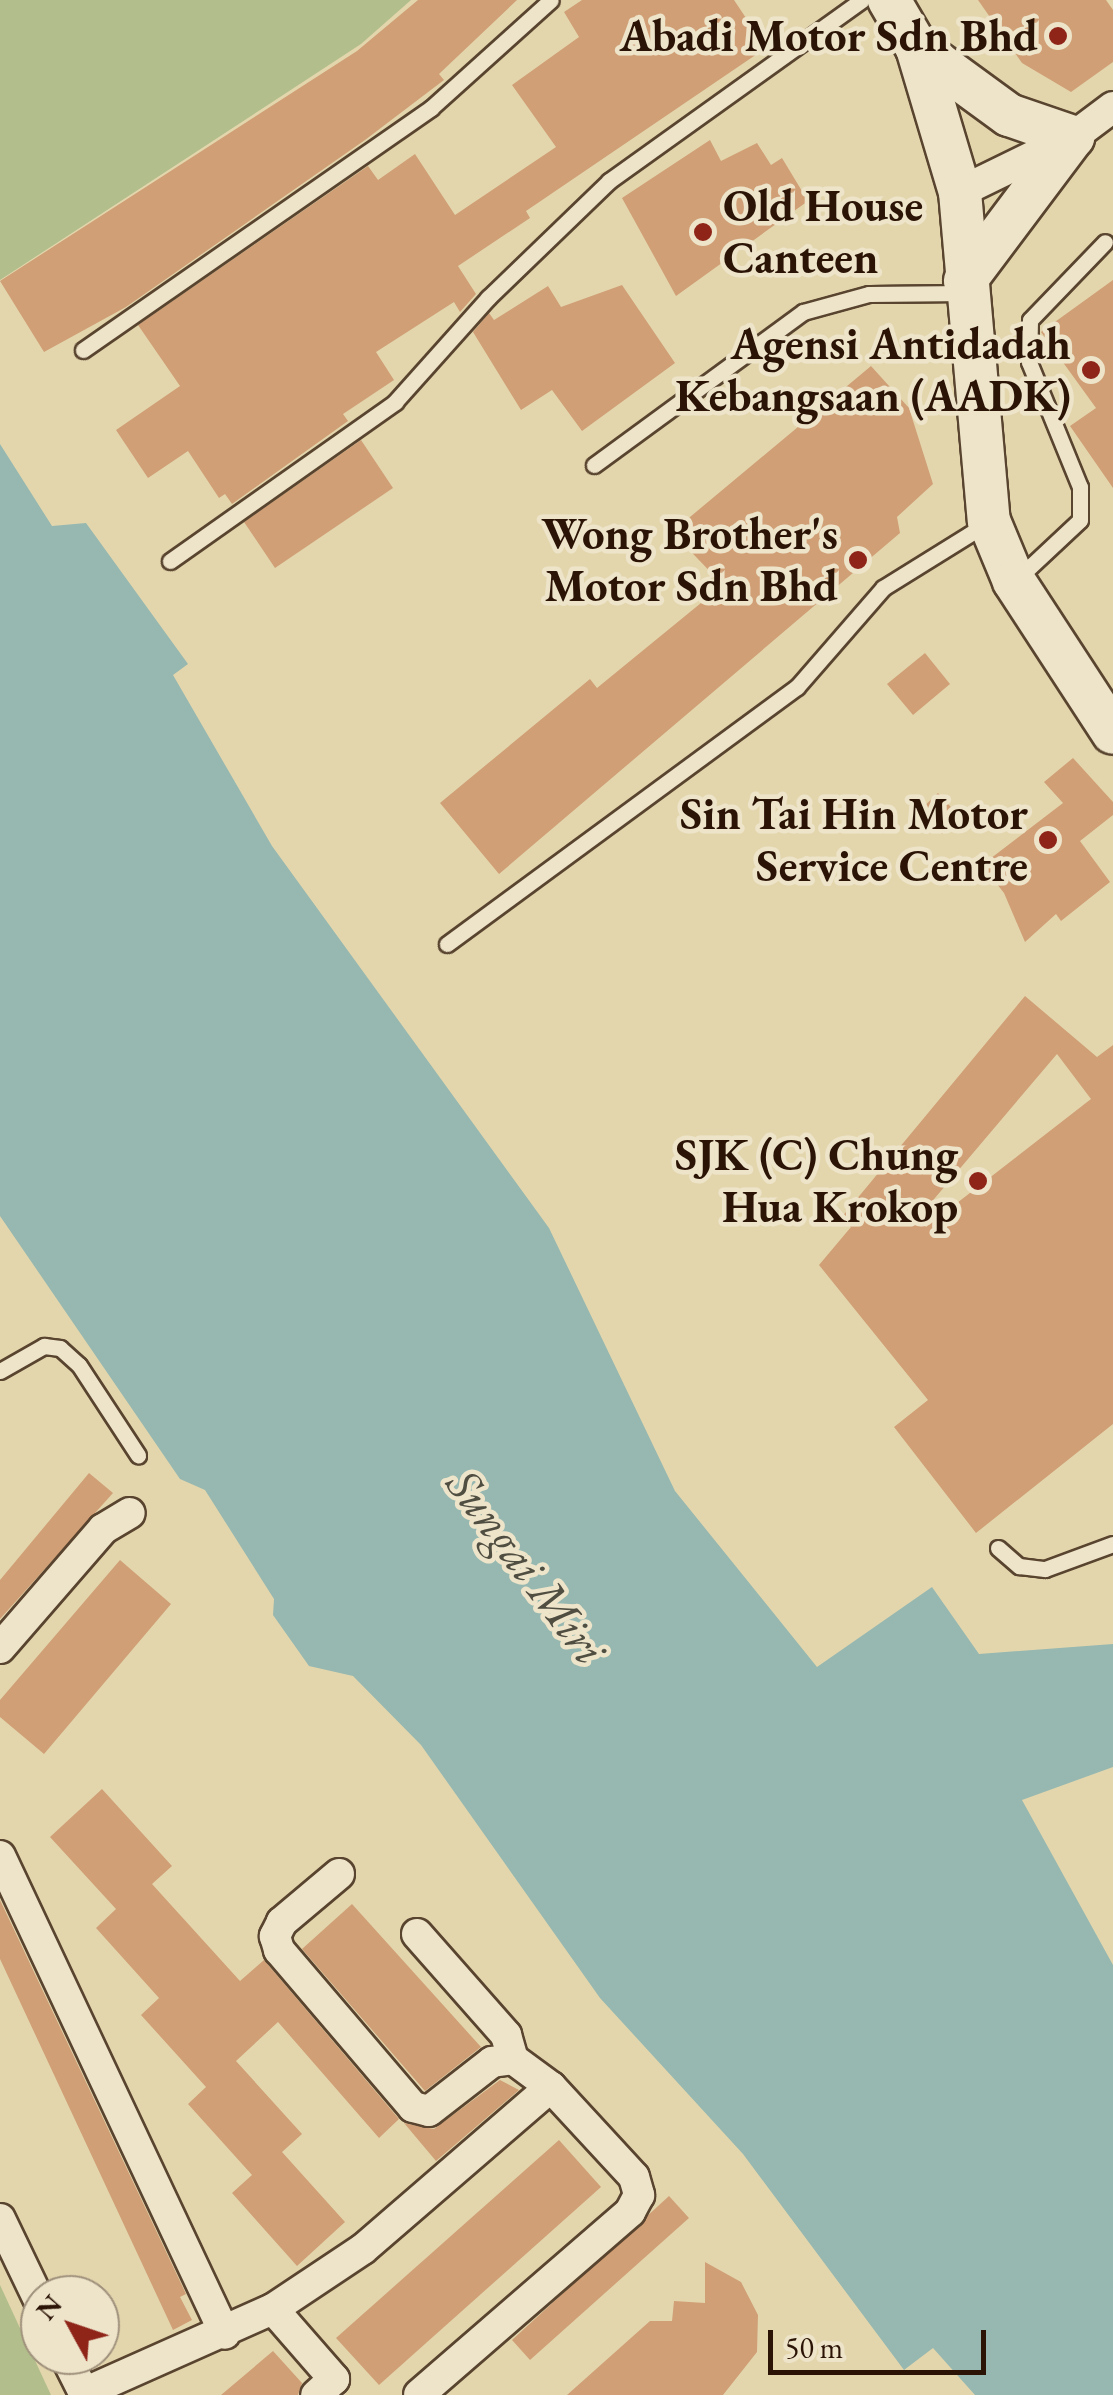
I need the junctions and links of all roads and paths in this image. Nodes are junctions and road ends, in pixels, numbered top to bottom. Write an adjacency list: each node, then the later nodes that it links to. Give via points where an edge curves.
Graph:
1 (551, 0): 10 (lane, via 431,108)
2 (862, 0): 13 (lane, via 609,181 488,298 395,402)
3 (889, 0): 4 (street)
4 (917, 48): 6 (street, via 996,108); 7 (street)
5 (1113, 107): 6 (street)
6 (1073, 137): 7 (street); 9 (street)
7 (960, 192): 9 (street)
8 (1105, 242): 14 (lane, via 1030,320 1029,362 1080,487 1080,520)
9 (966, 287): 11 (lane, via 869,294 804,312); 12 (street)
10 (83, 350)
11 (594, 464)
12 (989, 522): 14 (street); 16 (lane, via 883,588 797,686)
13 (170, 560)
14 (1014, 581): 15 (street)
15 (1113, 732)
16 (447, 944)
17 (0, 1372): 18 (lane, via 44,1346 60,1348 79,1365)
18 (138, 1455)
19 (130, 1514): 22 (street, via 104,1529)
20 (1113, 1544): 21 (lane, via 1045,1568 1019,1566)
21 (998, 1548)
22 (0, 1648)
23 (0, 1856): 31 (street)
24 (339, 1874): 26 (street, via 282,1922 275,1936 279,1950 413,2107 429,2111 492,2062)
25 (416, 1934): 26 (street, via 506,2035)
26 (513, 2059): 27 (street)
27 (552, 2087): 30 (street, via 363,2249); 34 (street, via 634,2176 639,2196 630,2212)
28 (0, 2219): 29 (street)
29 (27, 2275)
30 (273, 2308): 31 (street); 32 (street)
31 (224, 2334): 33 (street)
32 (333, 2390)
33 (84, 2394)
34 (419, 2395)

